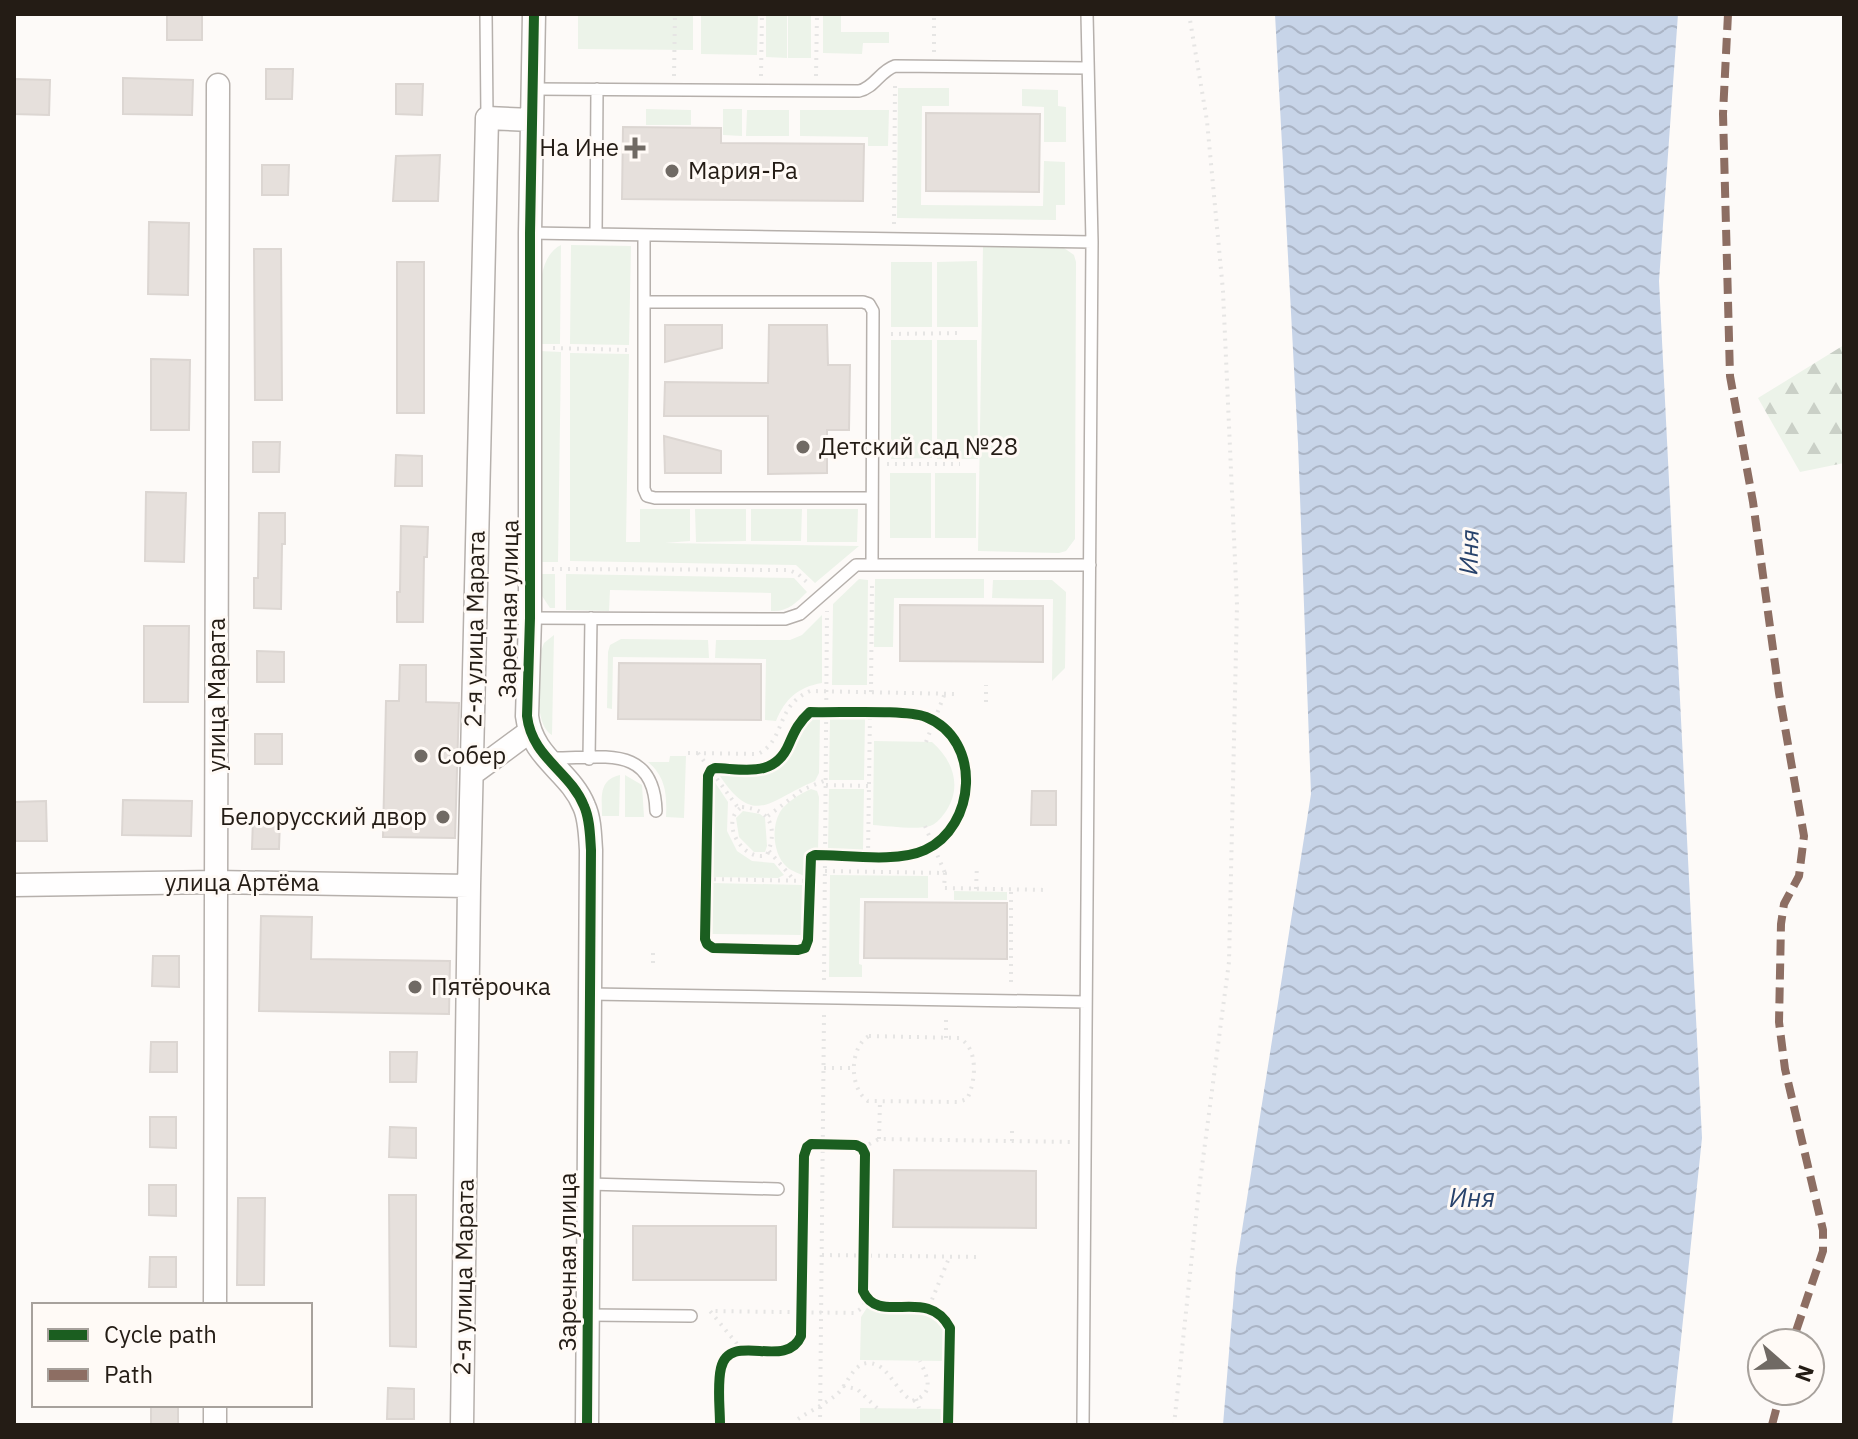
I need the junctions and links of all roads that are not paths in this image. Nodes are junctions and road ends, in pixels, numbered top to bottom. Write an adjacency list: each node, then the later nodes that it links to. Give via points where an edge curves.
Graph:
1 (486, 14): 8 (lane)
2 (534, 14): 6 (street, Заречная улица)
3 (1087, 14): 4 (lane)
4 (1087, 68): 7 (lane, via 895,66 865,90); 13 (lane)
5 (218, 85): 25 (street, улица Марата)
6 (533, 89): 7 (lane); 9 (street, Заречная улица)
7 (597, 89): 11 (lane)
8 (487, 118): 9 (street); 23 (street, 2-я улица Марата)
9 (532, 120): 10 (street, Заречная улица)
10 (530, 233): 11 (lane); 18 (street, Заречная улица)
11 (596, 234): 12 (lane)
12 (644, 235): 13 (lane); 14 (lane)
13 (1092, 242): 17 (lane)
14 (644, 302): 15 (lane, via 647,496); 15 (lane, via 869,304)
15 (872, 498): 16 (lane)
16 (872, 564): 17 (lane); 19 (lane, via 847,571 794,618)
17 (1090, 565): 29 (lane)
18 (530, 618): 19 (lane); 20 (street, Заречная улица)
19 (591, 618): 22 (lane)
20 (529, 732): 21 (street, Заречная улица); 23 (street)
21 (545, 758): 22 (lane); 28 (street, Заречная улица, via 584,805 589,824)
22 (589, 759): 24 (lane, via 627,759 640,765 655,789)
23 (472, 774): 27 (street, 2-я улица Марата)
24 (656, 811)
25 (216, 882): 26 (street, улица Артёма); 27 (street, улица Артёма); 32 (street, улица Марата)
26 (14, 885)
27 (469, 886): 35 (street, 2-я улица Марата)
28 (590, 994): 29 (lane); 30 (street, Заречная улица)
29 (1086, 1002): 37 (lane)
30 (588, 1184): 31 (lane); 33 (street, Заречная улица)
31 (778, 1189)
32 (215, 1303)
33 (587, 1315): 34 (lane); 36 (street, Заречная улица)
34 (691, 1316)
35 (462, 1425)
36 (587, 1425)
37 (1083, 1425)

